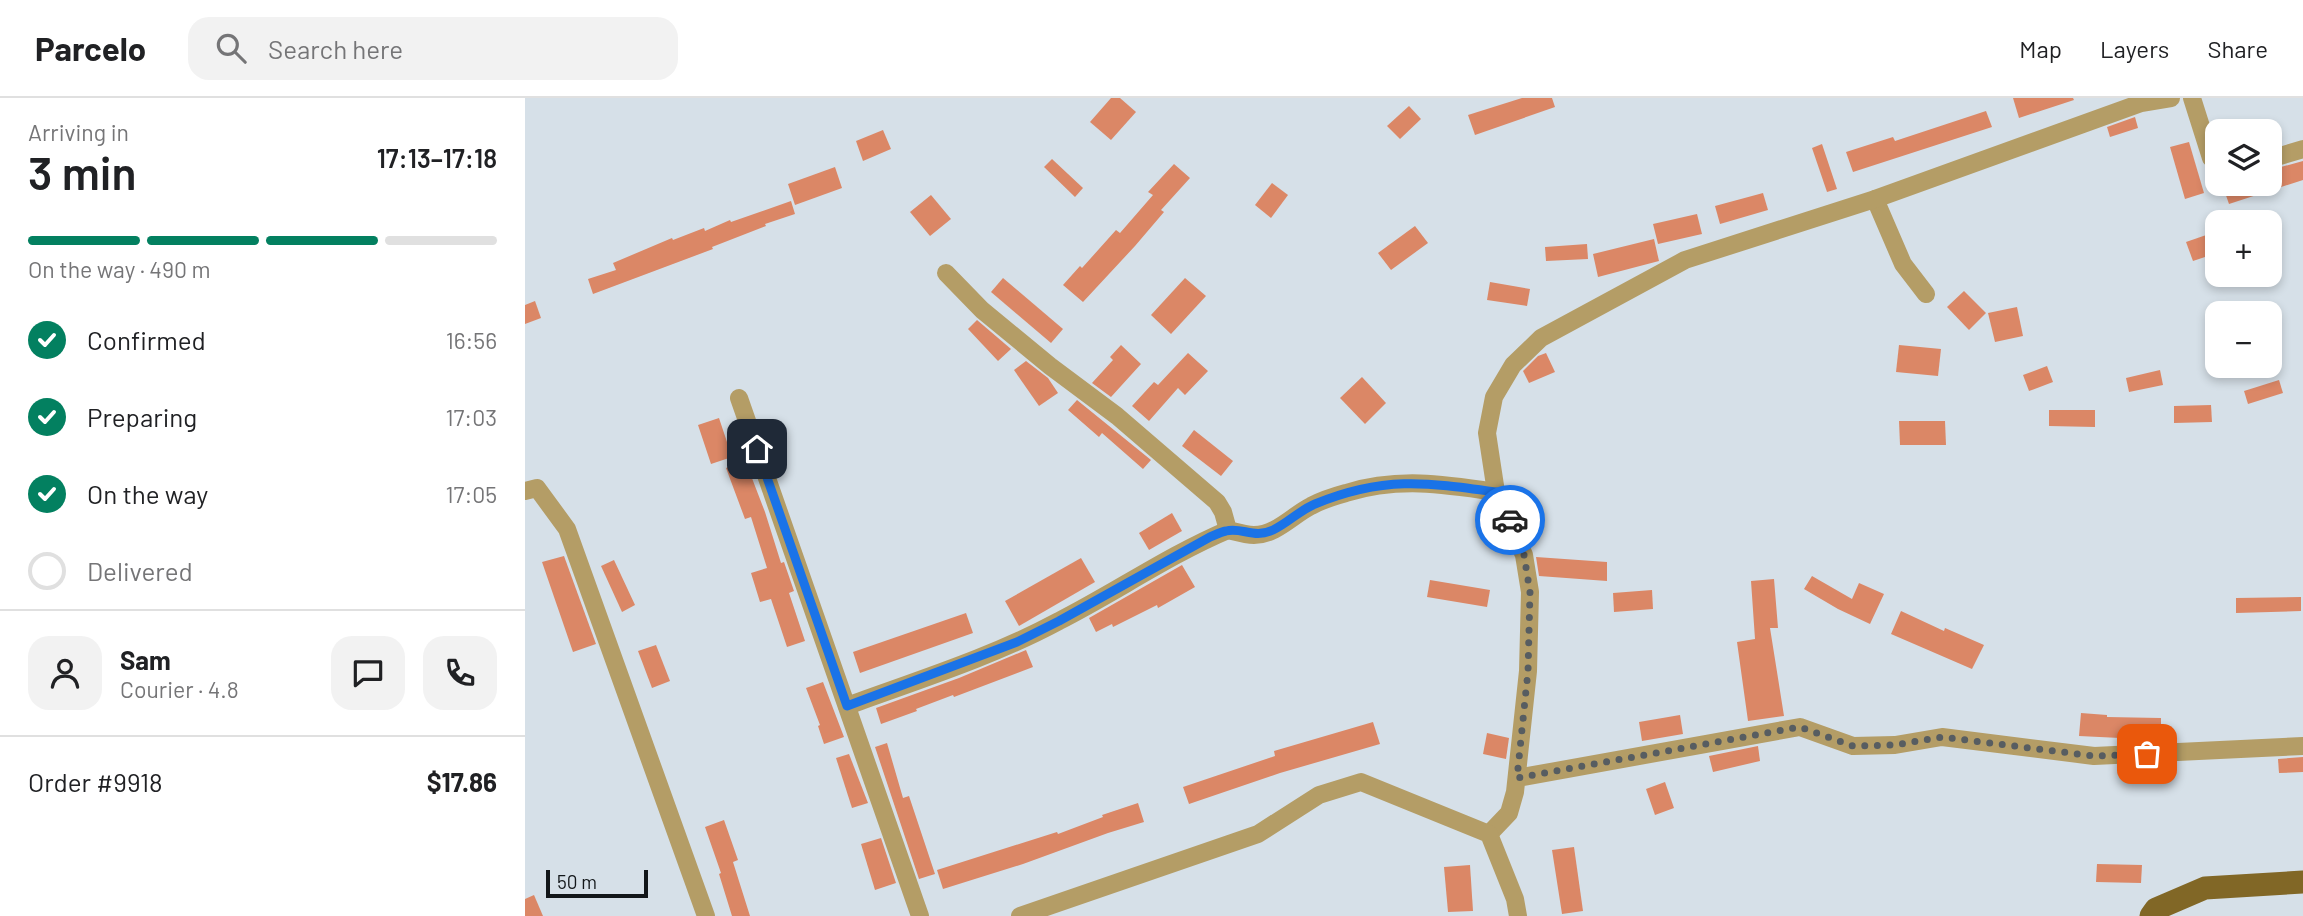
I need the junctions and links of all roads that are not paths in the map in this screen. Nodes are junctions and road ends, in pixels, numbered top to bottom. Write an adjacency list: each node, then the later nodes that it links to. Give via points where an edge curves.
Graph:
1 (2171, 98): 6 (street, via 2141,103)
2 (2192, 98): 3 (street)
3 (2205, 139)
4 (2303, 149): 5 (street)
5 (2282, 155)
6 (1875, 199): 8 (street, via 1902,264); 11 (street, via 1685,260 1541,338 1513,365 1494,397 1487,433)
7 (946, 273): 12 (street, via 982,310 1117,415 1217,502)
8 (1926, 294)
9 (739, 398): 13 (street)
10 (525, 491): 18 (street, via 537,488 566,528)
11 (1496, 492): 12 (street, via 1405,482 1376,485 1311,505 1273,530 1255,535); 15 (street, via 1524,555 1530,592 1528,671)
12 (1228, 530): 13 (street, via 1017,642)
13 (847, 706): 19 (street)
14 (2303, 746): 15 (street, via 2094,756 1942,737 1853,746 1800,727)
15 (1517, 778): 16 (street, via 1509,813)
16 (1489, 834): 20 (street, via 1361,782 1319,795 1258,834); 21 (street)
17 (2303, 881): 22 (main road, via 2205,888 2156,909)
18 (706, 916)
19 (920, 916)
20 (1020, 916)
21 (1518, 916)
22 (2151, 916)

